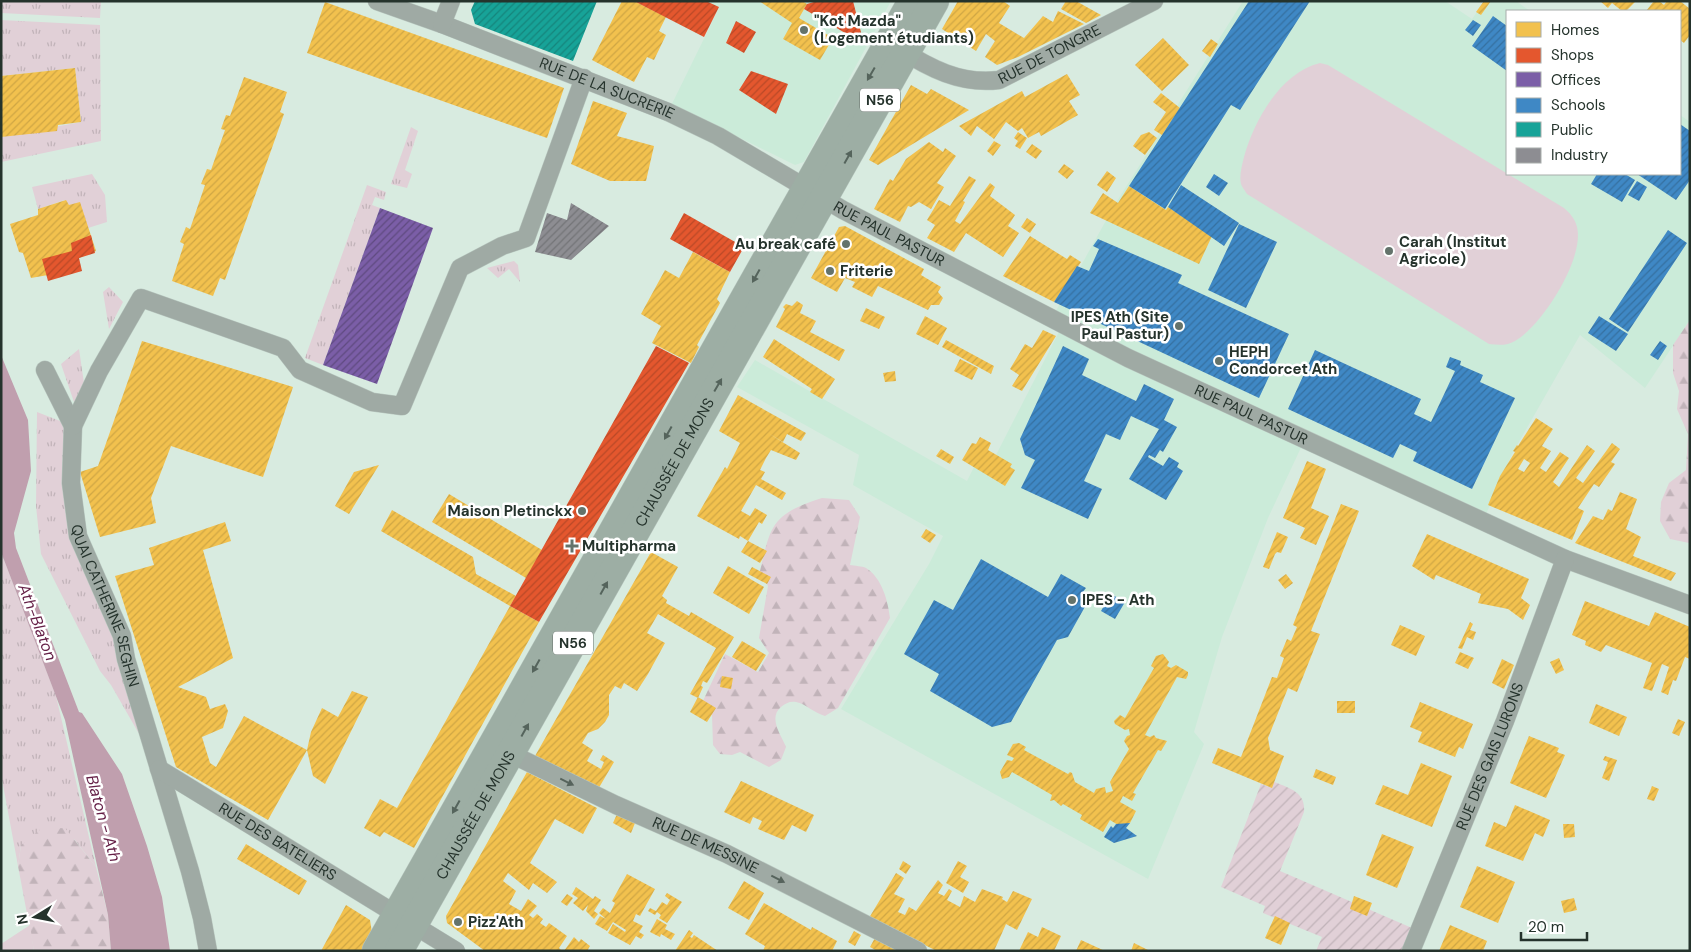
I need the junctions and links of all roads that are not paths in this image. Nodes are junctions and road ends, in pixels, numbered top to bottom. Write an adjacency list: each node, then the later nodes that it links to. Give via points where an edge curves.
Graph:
1 (377, 1): 6 (street, RUE DE LA SUCRERIE)
2 (451, 1): 6 (street)
3 (912, 1): 7 (main road, CHAUSSÉE DE MONS / N56)
4 (935, 1): 7 (main road, CHAUSSÉE DE MONS / N56)
5 (1154, 1): 7 (street, RUE DE TONGRE, via 999,80 982,83 948,75)
6 (442, 24): 8 (street, RUE DE LA SUCRERIE)
7 (897, 48): 9 (main road, CHAUSSÉE DE MONS / N56)
8 (584, 78): 9 (street, RUE DE LA SUCRERIE, via 718,136); 11 (street, via 526,238 502,246 460,268 402,406 372,402 300,370 283,348 141,298 99,371)
9 (816, 194): 12 (street, RUE PAUL PASTUR, via 1128,358); 14 (main road, CHAUSSÉE DE MONS / N56, via 635,530)
10 (45, 370): 11 (street)
11 (73, 426): 15 (street, QUAI CATHERINE SEGHIN, via 71,483 78,536 122,636)
12 (1565, 559): 13 (street, RUE PAUL PASTUR); 22 (street, RUE DES GAIS LURONS, via 1505,721)
13 (1690, 605)
14 (501, 750): 16 (main road, CHAUSSÉE DE MONS / N56); 21 (street, RUE DE MESSINE, one-way to 21, via 616,806 727,854)
15 (160, 775): 16 (street, RUE DES BATELIERS); 17 (street, QUAI CATHERINE SEGHIN, via 190,871)
16 (405, 919): 18 (main road, CHAUSSÉE DE MONS / N56); 19 (main road, CHAUSSÉE DE MONS / N56); 20 (street, RUE DES BATELIERS)
17 (208, 951)
18 (376, 951)
19 (399, 951)
20 (456, 951)
21 (918, 951)
22 (1411, 951)

